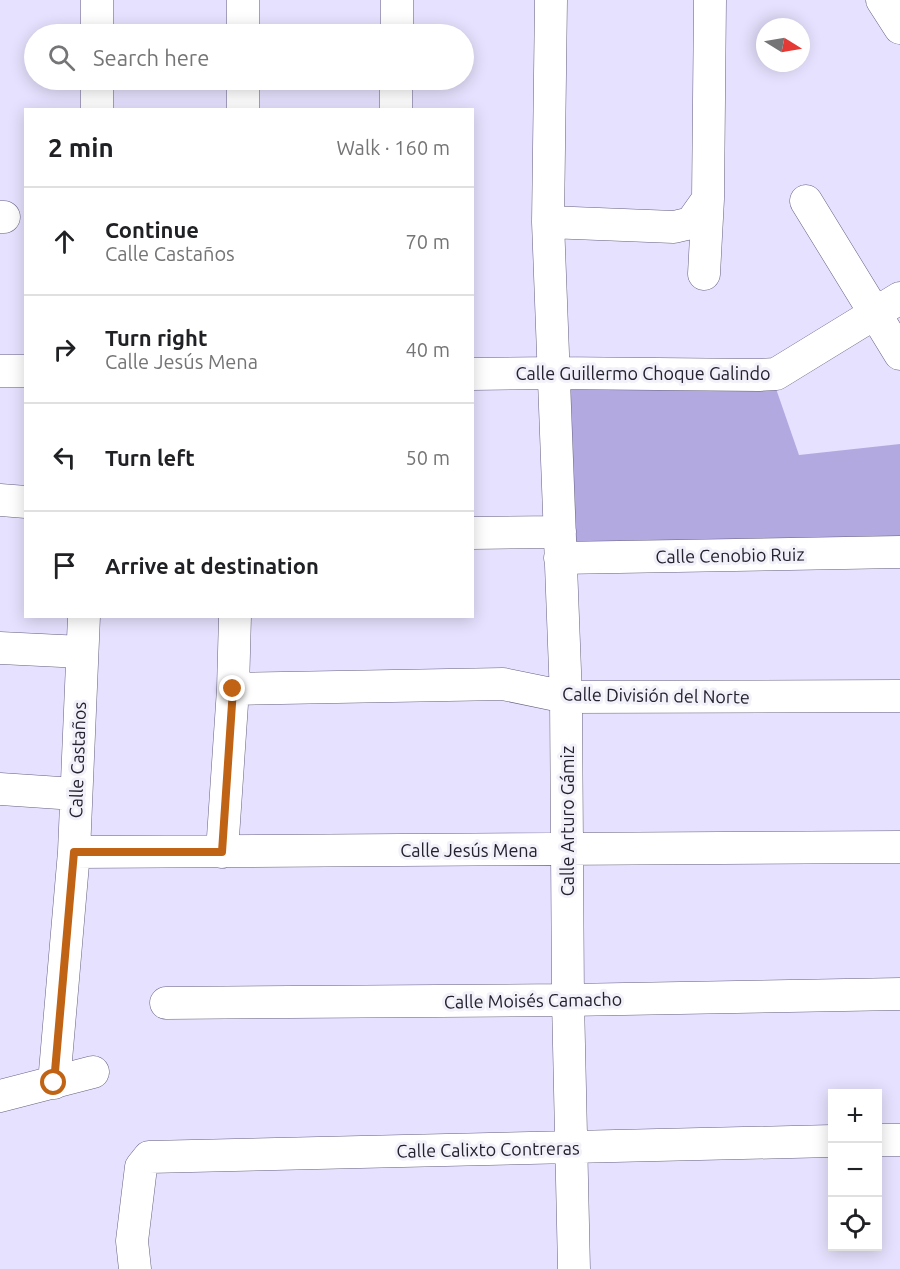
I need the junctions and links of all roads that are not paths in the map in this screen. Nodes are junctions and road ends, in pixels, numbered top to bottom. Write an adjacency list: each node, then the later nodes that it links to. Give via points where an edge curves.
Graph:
1 (97, 0): 7 (street)
2 (243, 0): 8 (street)
3 (397, 0): 9 (street)
4 (551, 0): 19 (street, Calle Arturo Gámiz)
5 (710, 0): 17 (street)
6 (882, 0): 10 (street)
7 (97, 24)
8 (243, 24)
9 (397, 24)
10 (900, 28)
11 (97, 90): 14 (street)
12 (243, 90): 15 (street)
13 (396, 90): 16 (street)
14 (97, 108)
15 (243, 108)
16 (396, 108)
17 (708, 199): 19 (street, via 691,223 674,227); 20 (street)
18 (806, 201): 21 (street)
19 (548, 222): 25 (street, Calle Arturo Gámiz)
20 (705, 274)
21 (887, 306): 22 (street); 25 (street, Calle Guillermo Choque Galindo, via 776,374)
22 (900, 354)
23 (0, 371): 24 (street)
24 (24, 371)
25 (555, 373): 26 (street, Calle Guillermo Choque Galindo); 30 (street, Calle Arturo Gámiz)
26 (474, 374)
27 (0, 500): 28 (street)
28 (24, 502)
29 (474, 533): 30 (street, Calle Cenobio Ruiz)
30 (560, 545): 31 (street, Calle Cenobio Ruiz); 38 (street, Calle Arturo Gámiz)
31 (900, 552)
32 (84, 618): 35 (street, Calle Castaños)
33 (235, 618): 36 (street)
34 (0, 648): 35 (street)
35 (82, 652): 40 (street, Calle Castaños)
36 (233, 689): 38 (street, Calle División del Norte, via 503,684); 44 (street)
37 (900, 696): 38 (street, Calle División del Norte)
38 (566, 697): 42 (street, Calle Arturo Gámiz)
39 (0, 789): 40 (street)
40 (75, 794): 43 (street, Calle Castaños)
41 (900, 847): 42 (street, Calle Jesús Mena)
42 (567, 849): 44 (street, Calle Jesús Mena); 46 (street, Calle Arturo Gámiz)
43 (74, 852): 44 (street, Calle Jesús Mena); 49 (street, Calle Castaños)
44 (222, 852)
45 (900, 994): 46 (street, Calle Moisés Camacho)
46 (568, 1000): 47 (street, Calle Moisés Camacho); 54 (street, Calle Arturo Gámiz)
47 (166, 1003)
48 (93, 1072): 49 (street)
49 (54, 1083): 50 (street)
50 (0, 1096)
51 (882, 1140): 52 (street)
52 (900, 1140)
53 (828, 1141): 54 (street, Calle Calixto Contreras)
54 (571, 1148): 55 (street, Calle Calixto Contreras, via 149,1156 141,1167 132,1241); 56 (street, Calle Arturo Gámiz)
55 (135, 1269)
56 (574, 1269)

